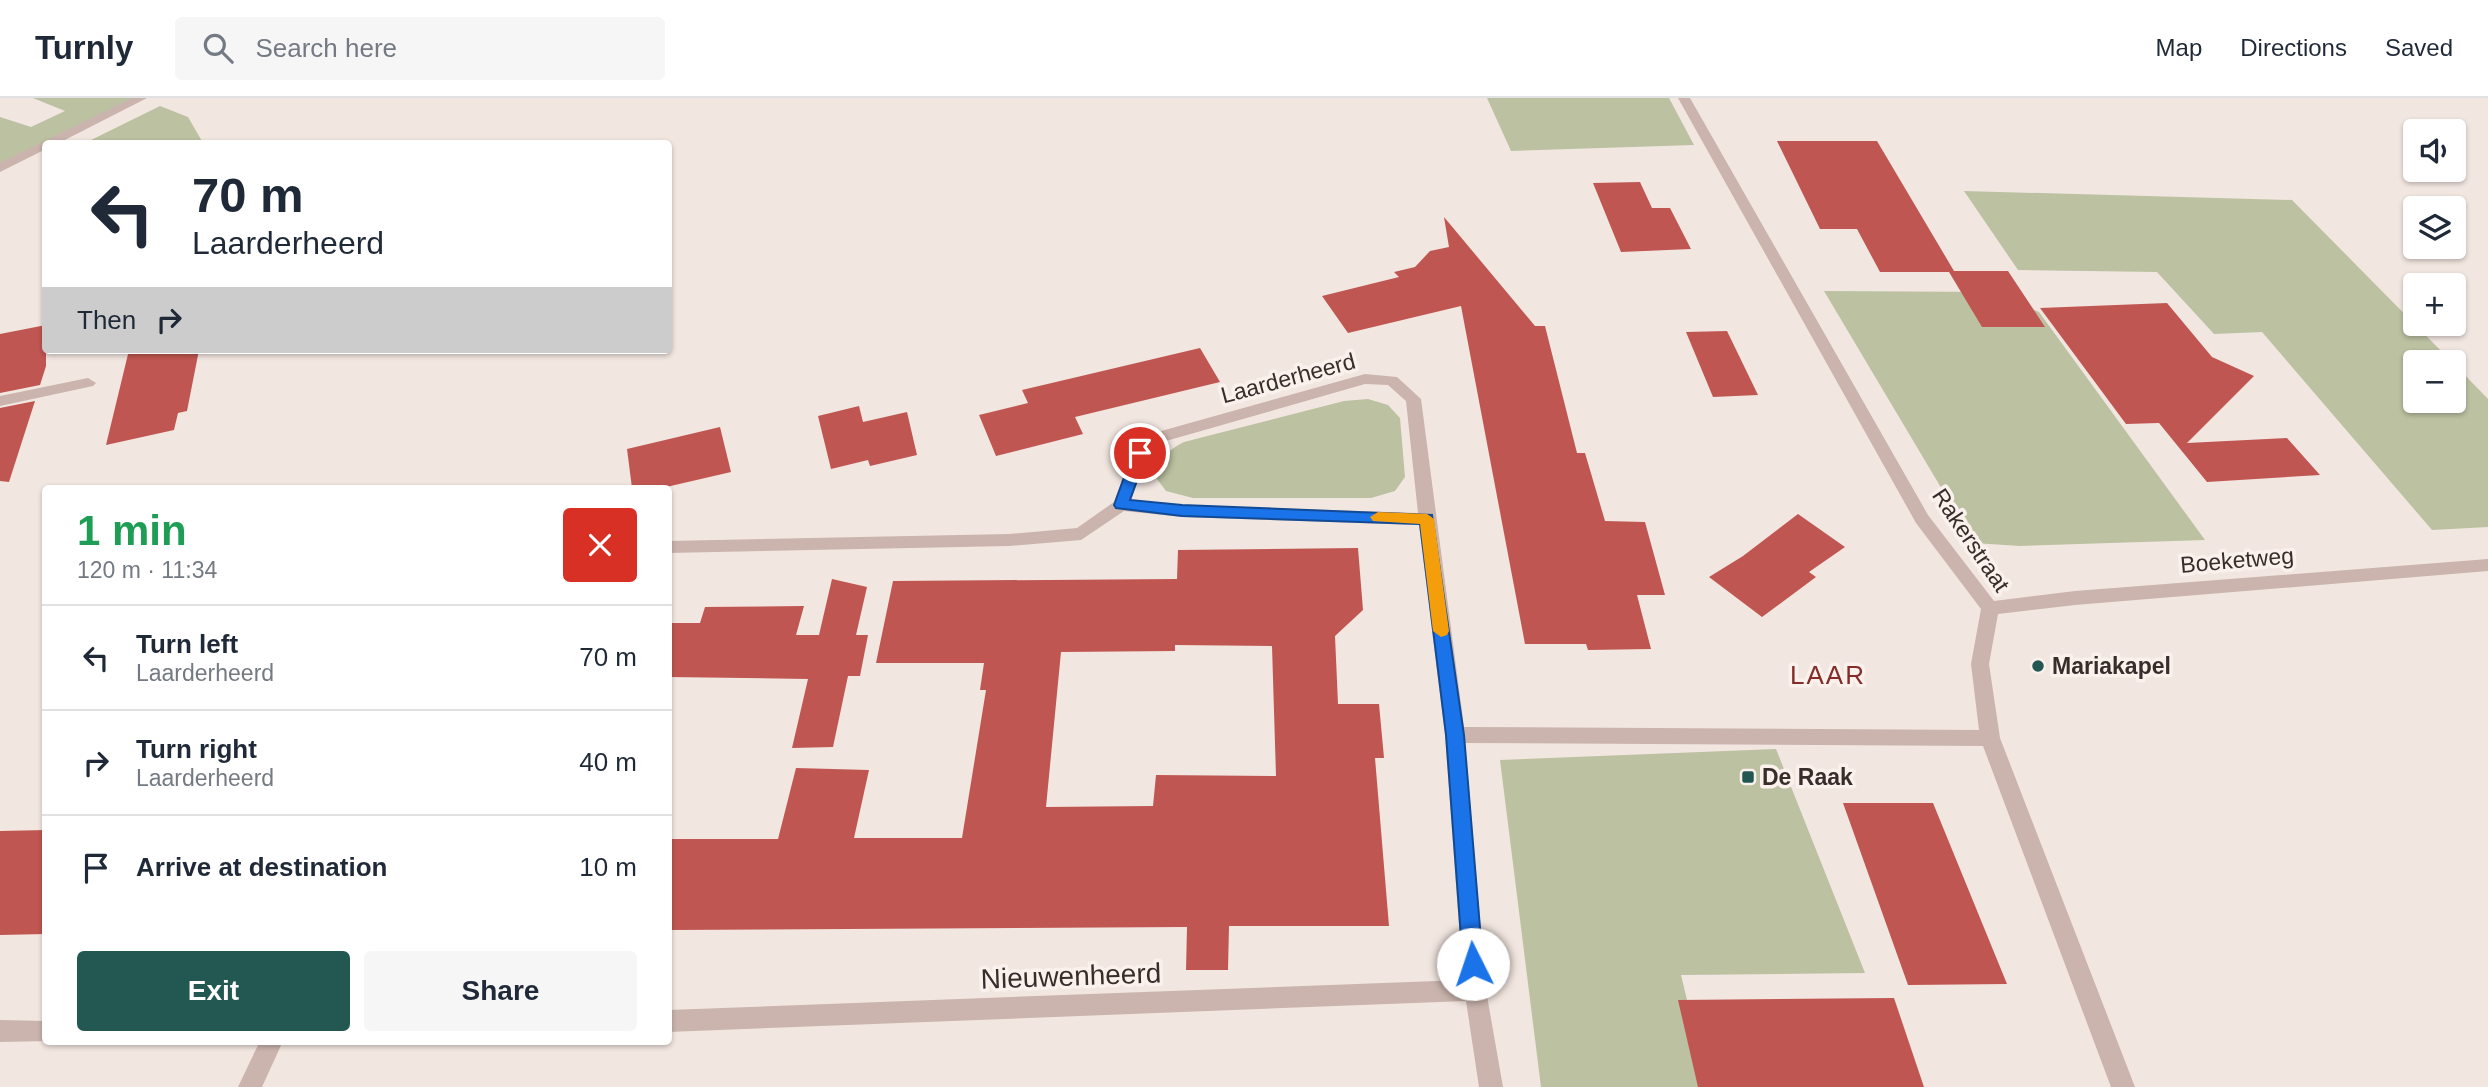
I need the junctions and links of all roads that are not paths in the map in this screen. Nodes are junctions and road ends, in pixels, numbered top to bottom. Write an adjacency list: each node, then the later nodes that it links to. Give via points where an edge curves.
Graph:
1 (141, 98): 3 (street)
2 (1684, 98): 12 (street, Rakerstraat, via 1922,519)
3 (54, 140)
4 (42, 146): 5 (street)
5 (0, 168)
6 (88, 383): 7 (street)
7 (0, 401)
8 (1121, 505): 9 (street); 9 (street, Laarderheerd, via 1140,453 1160,436 1365,379 1392,380 1413,399); 10 (street, via 1081,534 1009,540)
9 (1427, 519): 13 (street)
10 (672, 547)
11 (2488, 565): 12 (street, Boeketweg)
12 (1990, 608): 14 (street, Rakerstraat, via 1980,664)
13 (1455, 735): 14 (street); 15 (street)
14 (1990, 738): 22 (street, Rakerstraat)
15 (1475, 990): 16 (street, Nieuwenheerd); 21 (street)
16 (672, 1021)
17 (0, 1031): 18 (street)
18 (42, 1032)
19 (270, 1045): 20 (street)
20 (250, 1087)
21 (1491, 1087)
22 (2123, 1087)

